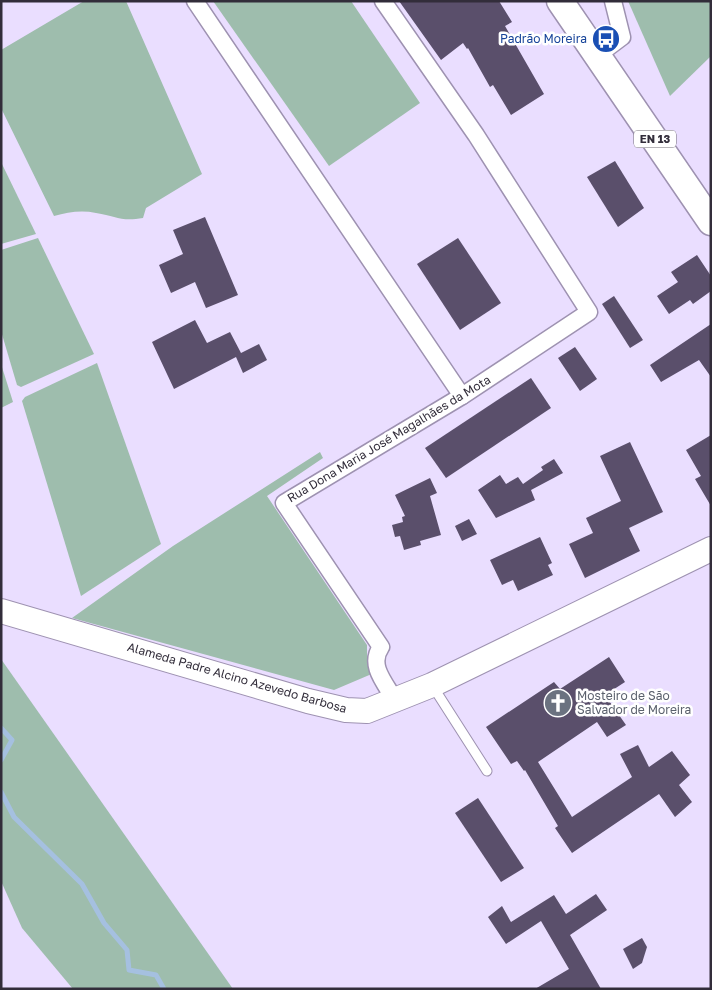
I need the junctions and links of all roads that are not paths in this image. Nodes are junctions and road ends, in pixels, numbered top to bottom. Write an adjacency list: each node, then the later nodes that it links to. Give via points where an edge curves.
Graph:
1 (195, 1): 7 (street)
2 (383, 1): 7 (street, Rua Dona Maria José Magalhães da Mota, via 476,135 589,312)
3 (560, 1): 5 (main road, EN 13)
4 (613, 1): 5 (street, via 622,37)
5 (598, 56): 6 (main road, EN 13)
6 (711, 222)
7 (462, 396): 11 (street, Rua Dona Maria José Magalhães da Mota, via 284,503 381,647 375,664)
8 (711, 549): 10 (main road, Alameda Padre Alcino Azevedo Barbosa)
9 (1, 611): 11 (main road, Alameda Padre Alcino Azevedo Barbosa, via 346,710 367,711)
10 (432, 685): 11 (main road, Alameda Padre Alcino Azevedo Barbosa); 12 (lane)
11 (395, 700)
12 (487, 771)

